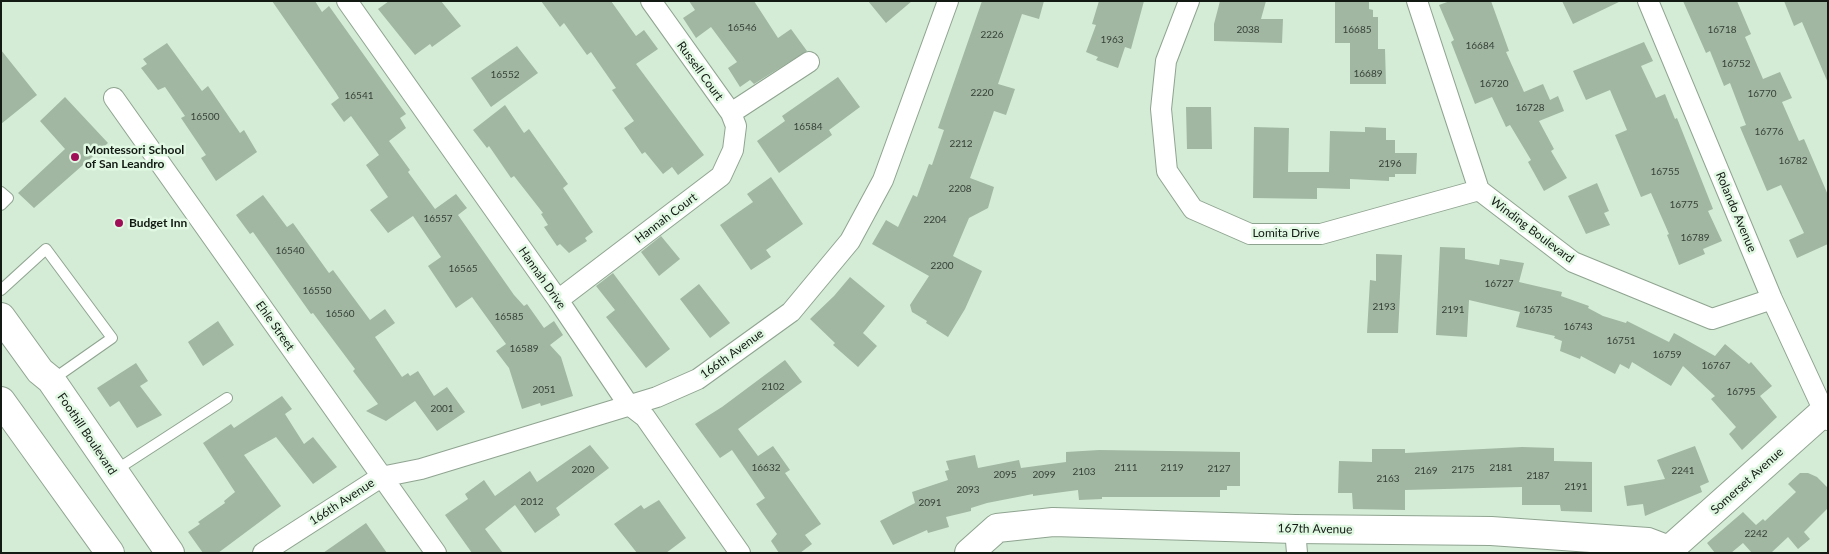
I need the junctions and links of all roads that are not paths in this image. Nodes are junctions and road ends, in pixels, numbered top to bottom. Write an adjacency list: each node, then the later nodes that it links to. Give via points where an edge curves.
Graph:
1 (347, 1): 15 (street, Hannah Drive)
2 (650, 1): 9 (street, Russell Court)
3 (948, 1): 20 (street, 166th Avenue, via 883,180 850,241 791,312 698,379 657,397)
4 (1188, 1): 10 (street, Lomita Drive, via 1166,62 1161,109 1166,171 1193,209 1250,234 1321,234)
5 (1417, 1): 10 (street, Winding Boulevard)
6 (1648, 1): 14 (street, Rolando Avenue)
7 (809, 62): 9 (street, Russell Court)
8 (114, 98): 23 (street, Ehle Street)
9 (731, 113): 15 (street, Hannah Court, via 736,126 733,150 721,176)
10 (1479, 190): 14 (street, Winding Boulevard, via 1573,262 1712,319)
11 (1, 192): 12 (lane, via 8,198)
12 (1, 205)
13 (1, 290): 17 (lane, via 46,249 112,338)
14 (1772, 299): 21 (street, Rolando Avenue)
15 (558, 300): 20 (street, Hannah Drive)
16 (1, 317): 17 (street, Foothill Boulevard, via 40,371)
17 (51, 380): 22 (street, Foothill Boulevard)
18 (227, 398): 22 (lane)
19 (1, 401): 26 (street)
20 (628, 404): 23 (street, 166th Avenue, via 421,469); 30 (street, Hannah Drive, via 645,417)
21 (1827, 413): 25 (street, Somerset Avenue)
22 (113, 472): 27 (street, Foothill Boulevard)
23 (381, 477): 28 (street, 166th Avenue); 29 (street, Ehle Street)
24 (1296, 541): 25 (street, 167th Avenue, via 1491,531 1648,542); 31 (street, 167th Avenue, via 1053,522 997,528)
25 (1668, 551)
26 (110, 553)
27 (170, 553)
28 (263, 553)
29 (436, 553)
30 (740, 553)
31 (969, 553)

